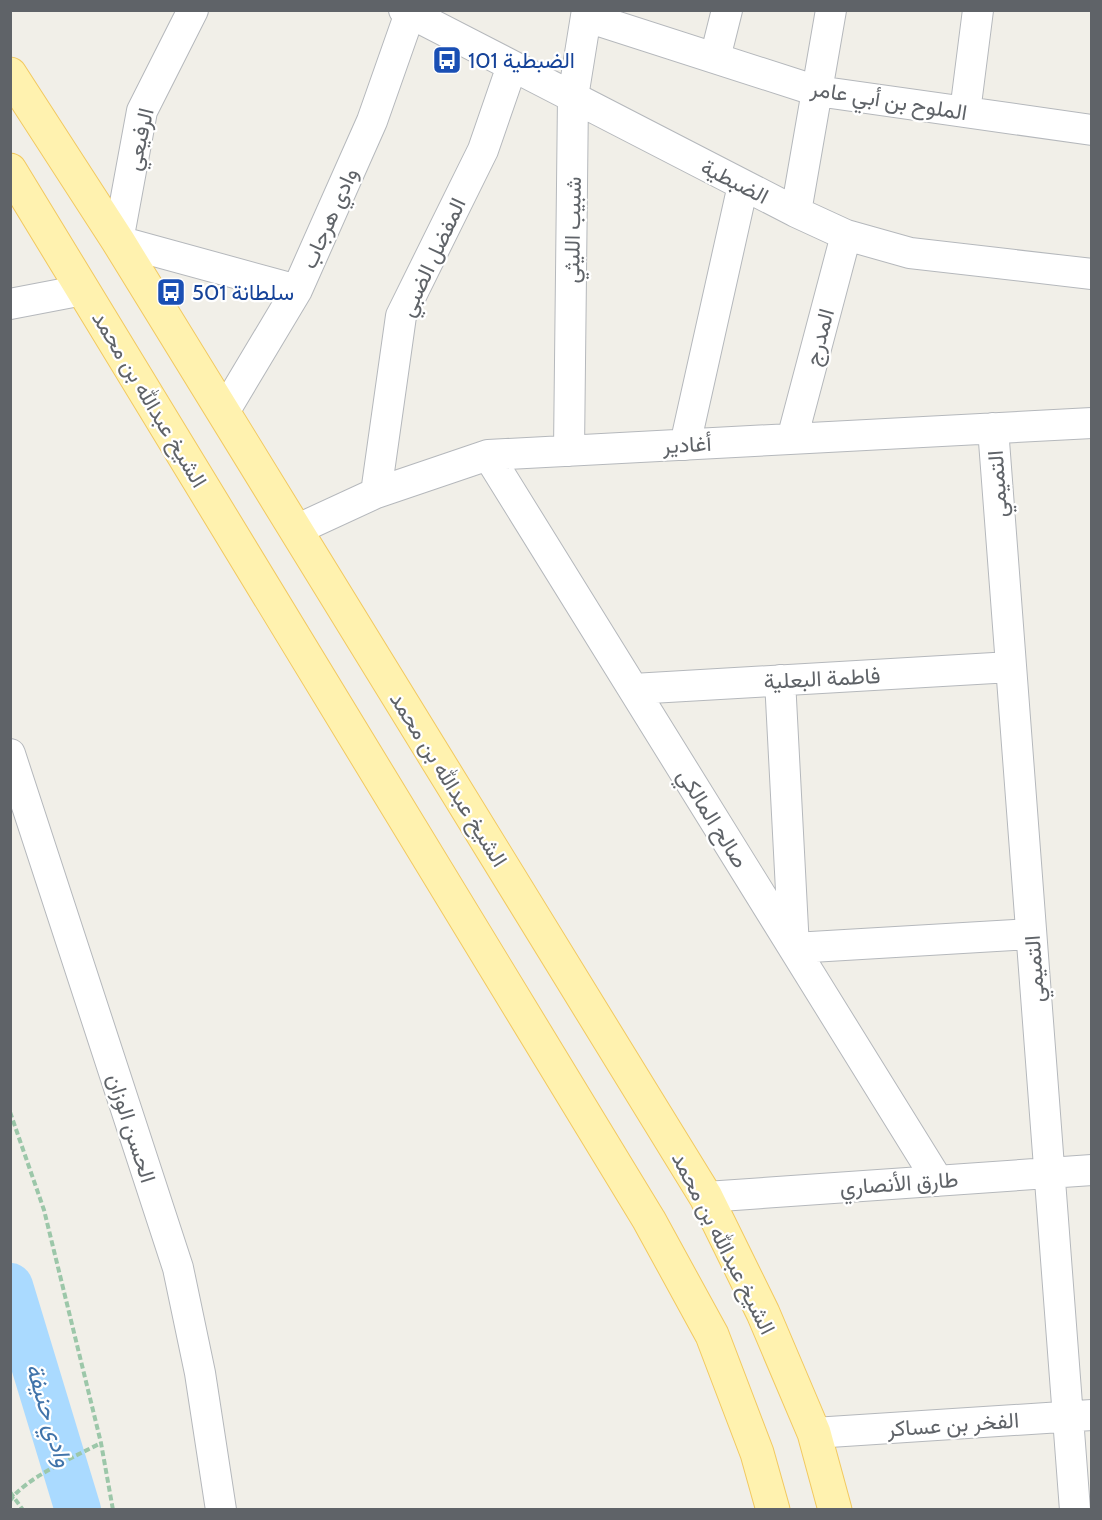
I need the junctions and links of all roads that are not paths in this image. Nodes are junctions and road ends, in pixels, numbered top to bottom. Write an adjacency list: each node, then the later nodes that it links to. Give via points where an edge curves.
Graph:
1 (193, 10): 18 (street, الرفيعي, via 142,111)
2 (727, 10): 7 (street)
3 (831, 10): 10 (street)
4 (978, 10): 12 (street)
5 (407, 11): 8 (street, الضبطية); 21 (street, وادي هرجاب, via 372,121)
6 (587, 14): 7 (street, الملوح بن أبي عامر); 11 (street, شبيب الليثي)
7 (715, 58): 10 (street, الملوح بن أبي عامر)
8 (512, 66): 11 (street, الضبطية); 30 (street, المفضل الضبي, via 483,150 401,316)
9 (10, 74): 18 (main road, الشيخ عبدالله بن محمد)
10 (817, 91): 12 (street, الملوح بن أبي عامر); 16 (street)
11 (573, 98): 15 (street, الضبطية); 28 (street, شبيب الليثي)
12 (965, 112): 13 (street, الملوح بن أبي عامر)
13 (1092, 130)
14 (10, 170): 20 (main road, الشيخ عبدالله بن محمد)
15 (743, 185): 16 (street, الضبطية); 27 (street)
16 (796, 212): 17 (street, الضبطية)
17 (846, 235): 19 (street, الضبطية, via 910,253); 26 (street, المدرج)
18 (118, 241): 21 (street); 23 (main road, الشيخ عبدالله بن محمد)
19 (1092, 274)
20 (83, 290): 22 (street); 45 (main road, الشيخ عبدالله بن محمد, via 650,1220 712,1335 757,1453)
21 (297, 290): 23 (street, وادي هرجاب)
22 (10, 304)
23 (224, 412): 31 (main road, الشيخ عبدالله بن محمد)
24 (1092, 423): 25 (street, أغادير)
25 (993, 428): 26 (street, أغادير); 32 (street, التميمي)
26 (792, 439): 27 (street, أغادير)
27 (685, 445): 28 (street, أغادير)
28 (569, 451): 29 (street, أغادير)
29 (488, 455): 30 (street, أغادير); 34 (street, صالح المالكي)
30 (376, 492): 31 (street, أغادير)
31 (296, 530): 41 (main road, الشيخ عبدالله بن محمد)
32 (1011, 667): 33 (street, فاطمة البعلية); 36 (street, التميمي)
33 (780, 680): 34 (street, فاطمة البعلية); 37 (street)
34 (633, 689): 37 (street, صالح المالكي)
35 (10, 754): 44 (street, الحسن الوزان, via 178,1268 200,1373)
36 (1031, 934): 37 (street); 39 (street, التميمي)
37 (794, 948): 40 (street, صالح المالكي)
38 (1092, 1170): 39 (street, طارق الأنصاري)
39 (1049, 1173): 40 (street, طارق الأنصاري); 42 (street, التميمي)
40 (938, 1181): 41 (street, طارق الأنصاري)
41 (706, 1197): 43 (main road, الشيخ عبدالله بن محمد, via 763,1313)
42 (1080, 1416): 43 (street, الفخر بن عساكر); 47 (street, التميمي)
43 (814, 1433): 46 (main road, الشيخ عبدالله بن محمد)
44 (221, 1509)
45 (773, 1509)
46 (835, 1509)
47 (1075, 1509)

